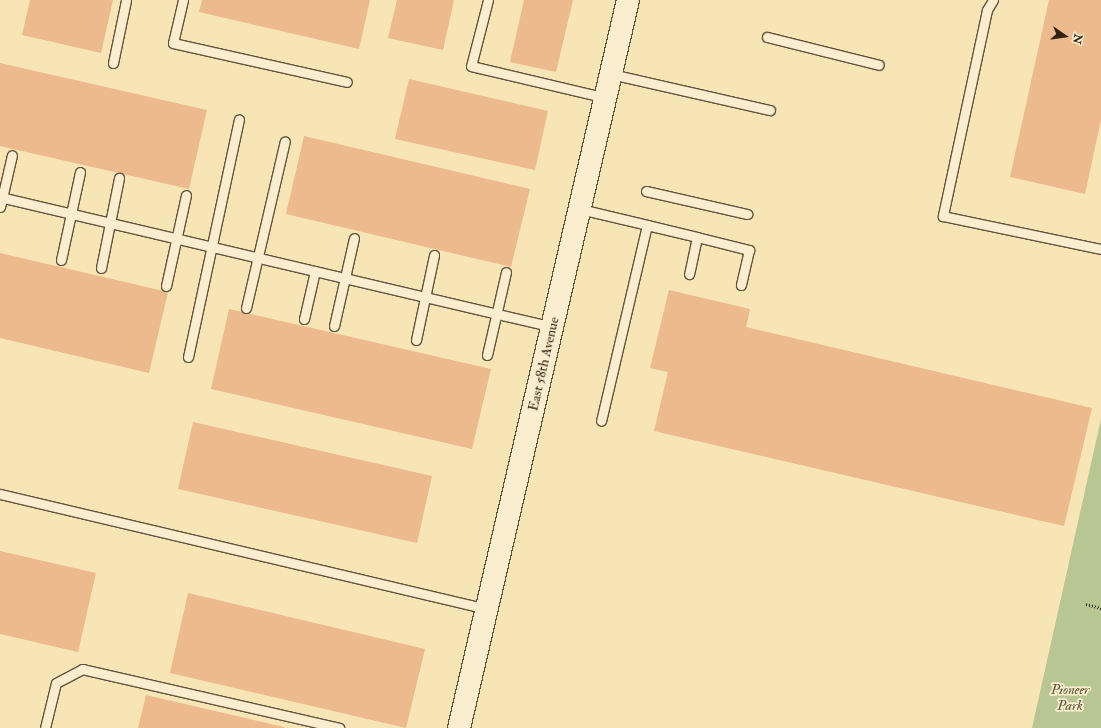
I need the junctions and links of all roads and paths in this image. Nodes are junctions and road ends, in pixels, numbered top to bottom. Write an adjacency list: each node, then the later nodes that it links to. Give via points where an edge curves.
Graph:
1 (126, 0): 7 (lane)
2 (182, 0): 10 (lane, via 173,43)
3 (488, 0): 11 (lane, via 471,66)
4 (628, 0): 9 (street, East 58th Avenue)
5 (993, 0): 31 (lane, via 987,10 942,216)
6 (767, 37): 8 (lane)
7 (113, 63)
8 (879, 65)
9 (611, 74): 11 (street, East 58th Avenue); 12 (lane)
10 (347, 82)
11 (606, 98): 22 (street, East 58th Avenue)
12 (770, 110)
13 (239, 118): 30 (lane)
14 (285, 141): 33 (lane)
15 (12, 155): 20 (lane)
16 (80, 172): 23 (lane)
17 (119, 178): 25 (lane)
18 (646, 191): 24 (lane)
19 (186, 195): 28 (lane)
20 (1, 197): 21 (lane); 23 (lane)
21 (0, 207)
22 (580, 209): 26 (lane); 47 (street, East 58th Avenue)
23 (70, 213): 25 (lane); 34 (lane)
24 (747, 214)
25 (109, 223): 28 (lane); 35 (lane)
26 (647, 225): 27 (lane); 51 (lane)
27 (697, 237): 38 (lane); 40 (lane, via 749,250)
28 (177, 238): 30 (lane); 41 (lane)
29 (354, 238): 39 (lane)
30 (212, 247): 33 (lane); 50 (lane)
31 (1101, 249)
32 (434, 255): 42 (lane)
33 (257, 258): 36 (lane); 43 (lane)
34 (61, 260)
35 (101, 268)
36 (315, 271): 39 (lane); 45 (lane)
37 (506, 272): 44 (lane)
38 (689, 274)
39 (345, 278): 42 (lane); 46 (lane)
40 (741, 285)
41 (166, 286)
42 (425, 297): 44 (lane); 48 (lane)
43 (246, 308)
44 (496, 314): 47 (lane); 49 (lane)
45 (304, 319)
46 (334, 326)
47 (552, 327): 55 (street, East 58th Avenue)
48 (416, 340)
49 (488, 355)
50 (188, 357)
51 (601, 421)
52 (0, 494): 55 (lane)
53 (1086, 604): 54 (path)
54 (1101, 608)
55 (487, 609): 58 (street, East 58th Avenue)
56 (45, 728): 57 (lane, via 56,683 82,668)
57 (339, 728)
58 (459, 728)

